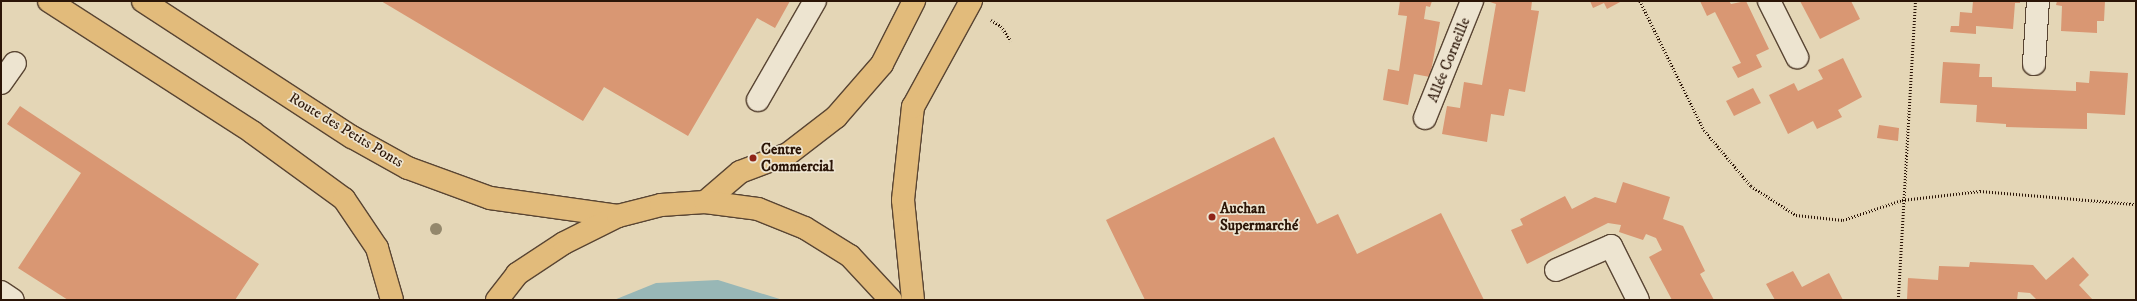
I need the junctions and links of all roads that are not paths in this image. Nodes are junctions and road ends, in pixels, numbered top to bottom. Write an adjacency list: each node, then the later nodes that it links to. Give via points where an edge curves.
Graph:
1 (49, 1): 20 (main road, via 252,132 344,199 377,248)
2 (143, 1): 16 (main road, Route des Petits Ponts, via 352,137 408,168 490,198)
3 (815, 1): 13 (street)
4 (914, 1): 15 (main road, via 882,64 836,117 788,154 740,172)
5 (971, 1): 23 (main road, via 913,107 903,200)
6 (1472, 1): 14 (street, Allée Corneille)
7 (1769, 1): 9 (street)
8 (2038, 1): 11 (street)
9 (1797, 57)
10 (14, 63): 12 (street)
11 (2034, 64)
12 (1, 83)
13 (758, 100)
14 (1425, 118)
15 (705, 202): 16 (main road, via 661,205); 22 (main road, via 758,209 805,228 850,256)
16 (618, 216): 21 (main road, via 564,243 517,274)
17 (1556, 270): 24 (street, via 1611,246)
18 (1, 292): 19 (street)
19 (13, 300)
20 (392, 300)
21 (497, 300)
22 (891, 300)
23 (913, 300)
24 (1638, 300)

